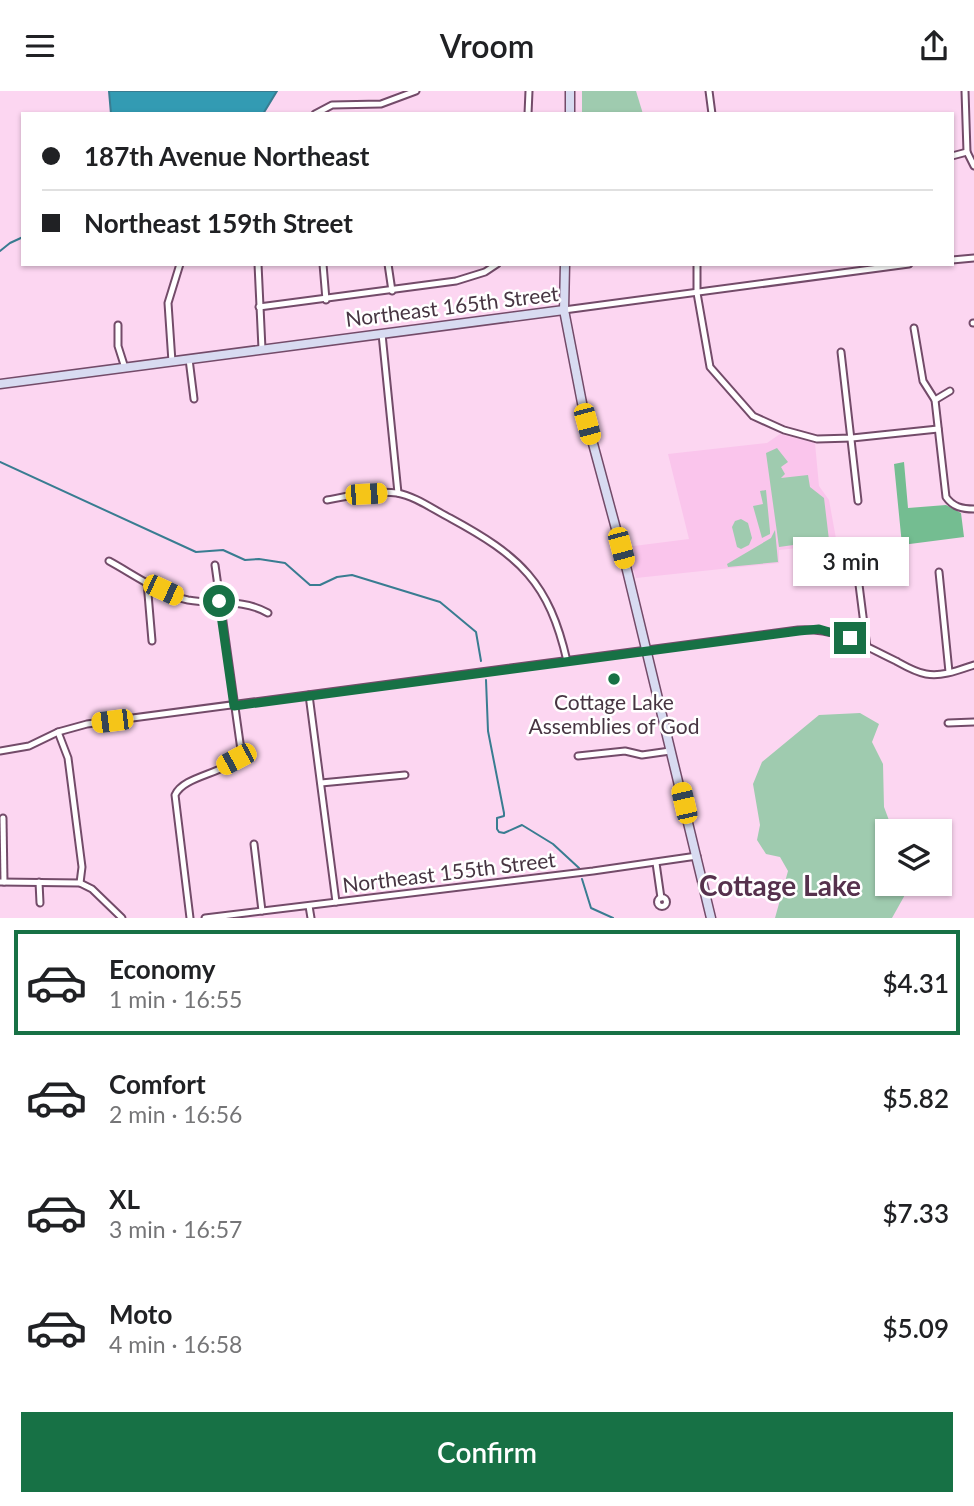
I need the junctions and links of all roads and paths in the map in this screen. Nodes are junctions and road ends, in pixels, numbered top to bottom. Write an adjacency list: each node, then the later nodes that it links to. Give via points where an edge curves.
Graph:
1 (416, 91): 6 (street)
2 (529, 91): 9 (street)
3 (570, 91): 10 (main road)
4 (709, 91): 11 (street)
5 (965, 91): 12 (street)
6 (381, 104): 7 (street, via 332,105); 8 (street)
7 (318, 112)
8 (382, 112)
9 (528, 112)
10 (570, 112)
11 (712, 112)
12 (967, 152): 13 (street); 14 (street)
13 (954, 155)
14 (974, 166)
15 (974, 258): 16 (street)
16 (954, 260)
17 (179, 266): 36 (street, via 168,303)
18 (258, 266): 28 (street)
19 (323, 266): 27 (street)
20 (388, 266): 25 (street)
21 (493, 266): 25 (street, via 473,277)
22 (565, 266): 29 (main road)
23 (697, 266): 26 (street)
24 (894, 266): 26 (street, Northeast 165th Street)
25 (392, 291): 27 (street)
26 (696, 293): 29 (street, Northeast 165th Street); 43 (street, via 710,367 761,421 808,437)
27 (326, 300): 28 (street)
28 (259, 307): 33 (street)
29 (564, 310): 32 (main road, Northeast 165th Street); 57 (main road, via 582,403)
30 (118, 325): 37 (street)
31 (915, 328): 41 (street, via 923,381)
32 (382, 334): 33 (main road, Northeast 165th Street); 44 (street)
33 (262, 349): 35 (main road, Northeast 165th Street)
34 (841, 352): 43 (street)
35 (188, 359): 36 (main road, Northeast 165th Street); 40 (street)
36 (172, 362): 37 (main road, Northeast 165th Street)
37 (125, 368): 38 (main road, Northeast 165th Street)
38 (0, 384)
39 (950, 391): 41 (street)
40 (194, 399)
41 (935, 400): 42 (street)
42 (938, 429): 43 (street); 47 (street, via 951,504)
43 (852, 438): 46 (street)
44 (398, 493): 45 (street); 58 (street, via 513,557 555,616)
45 (327, 500)
46 (859, 501)
47 (974, 509)
48 (109, 561): 52 (street)
49 (856, 561): 56 (street)
50 (215, 565): 53 (street)
51 (939, 572): 60 (street)
52 (147, 582): 53 (street, via 190,600); 55 (street)
53 (219, 601): 54 (street, via 257,606); 62 (street)
54 (268, 613)
55 (152, 641)
56 (867, 648): 57 (street, via 819,629); 60 (street, via 926,674)
57 (647, 651): 58 (street); 67 (main road)
58 (567, 661): 61 (street)
59 (974, 665): 60 (street)
60 (949, 672)
61 (309, 695): 62 (street); 70 (street)
62 (234, 706): 65 (street, via 87,724); 84 (street, via 241,750 236,759 182,786 175,795)
63 (974, 722): 64 (street)
64 (948, 723)
65 (58, 732): 66 (street, via 34,745); 77 (street, via 68,758)
66 (0, 751)
67 (670, 751): 68 (street); 73 (main road)
68 (578, 756)
69 (405, 775): 70 (street)
70 (321, 783): 79 (street)
71 (3, 818): 75 (street)
72 (254, 844): 82 (street)
73 (697, 856): 74 (street, Northeast 155th Street); 87 (main road)
74 (656, 863): 78 (street); 79 (street, Northeast 155th Street)
75 (2, 882): 76 (street)
76 (39, 882): 77 (street); 80 (street)
77 (82, 884): 83 (street)
78 (661, 898)
79 (336, 902): 81 (street, Northeast 155th Street)
80 (40, 903)
81 (309, 906): 82 (street, Northeast 155th Street); 86 (street)
82 (262, 911): 85 (street, Northeast 155th Street)
83 (122, 918)
84 (190, 918)
85 (205, 918)
86 (311, 918)
87 (711, 918)

